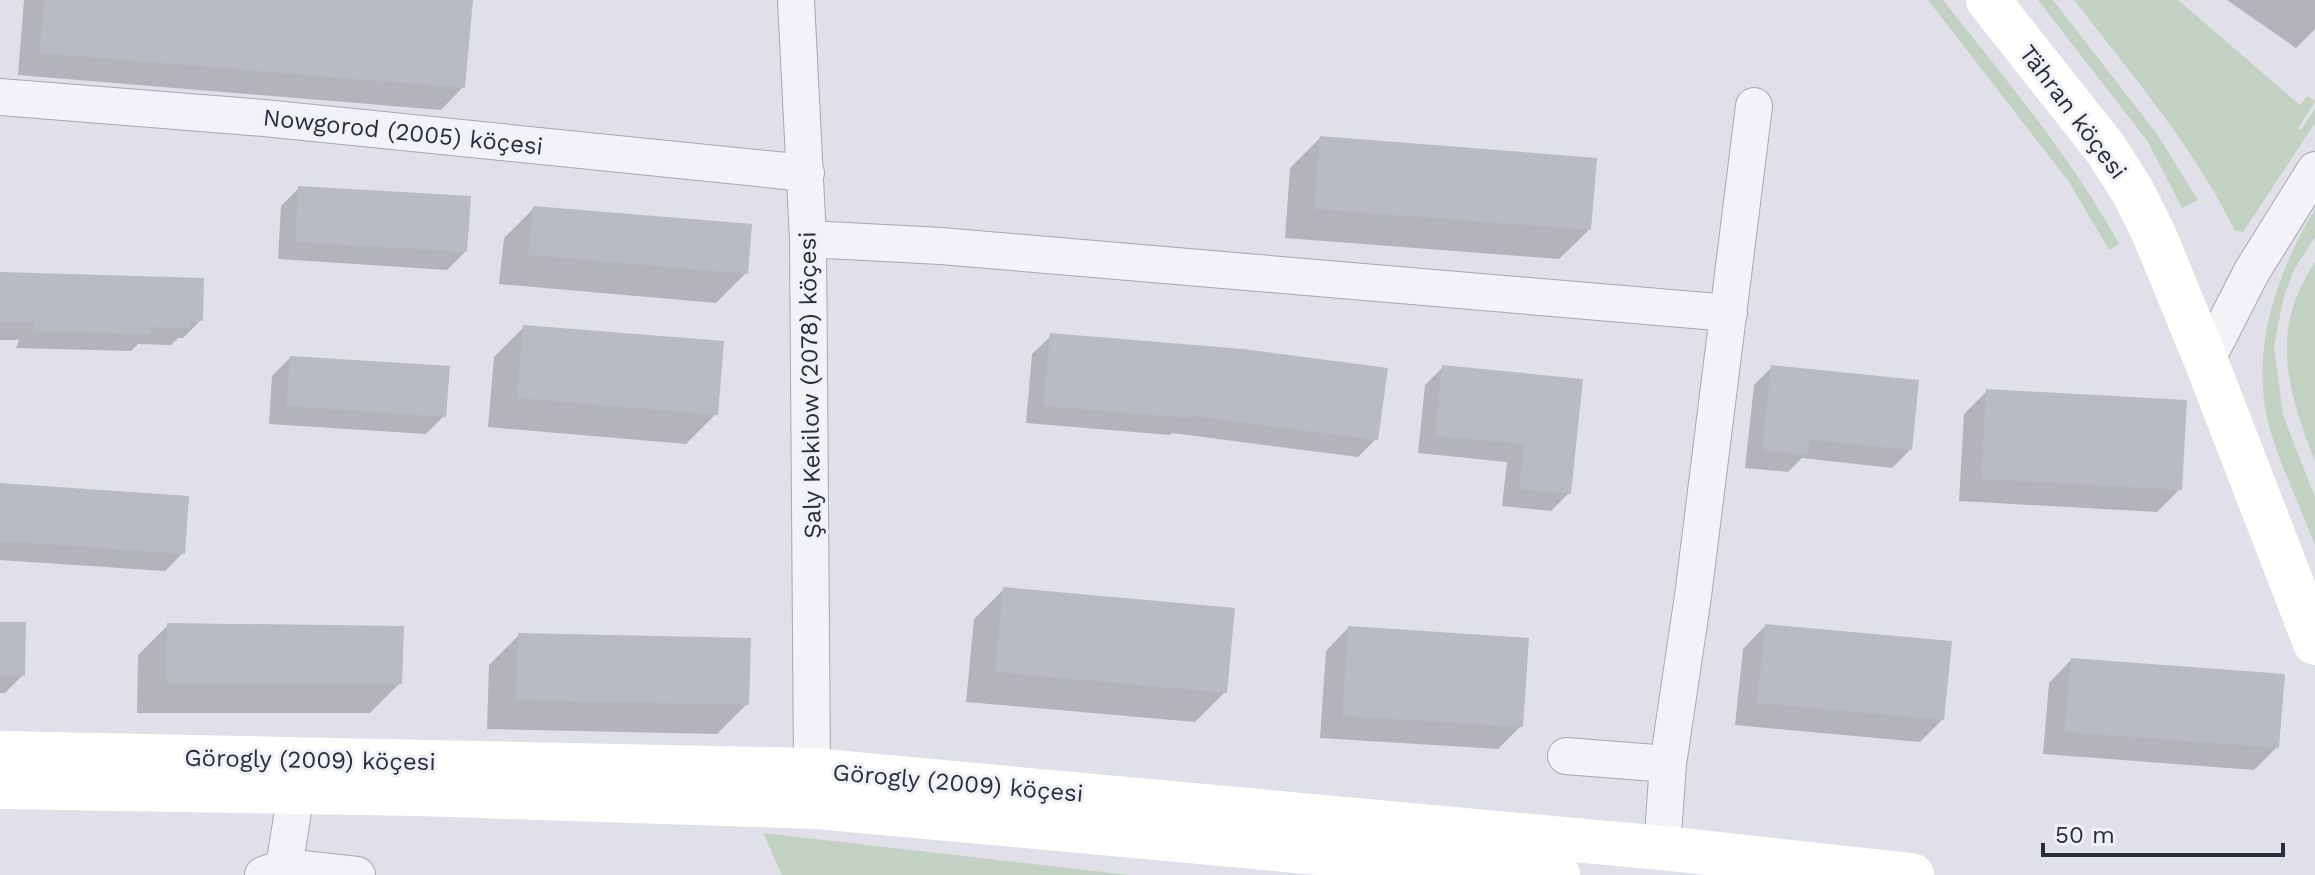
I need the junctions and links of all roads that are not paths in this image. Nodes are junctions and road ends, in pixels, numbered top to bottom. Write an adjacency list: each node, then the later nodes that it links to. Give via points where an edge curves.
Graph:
1 (796, 0): 6 (street, Şaly Kekilow (2078) köçesi)
2 (1988, 0): 9 (main road, Tähran köçesi, via 2105,148 2133,192)
3 (0, 97): 6 (street, Nowgorod (2005) köçesi)
4 (1754, 106): 8 (street)
5 (2315, 170): 9 (street, via 2252,271)
6 (806, 173): 7 (street, Şaly Kekilow (2078) köçesi)
7 (808, 239): 8 (street); 14 (street, Şaly Kekilow (2078) köçesi)
8 (1729, 313): 13 (street)
9 (2206, 361): 10 (main road, Tähran köçesi)
10 (2315, 643)
11 (0, 753): 14 (main road, Görogly (2009) köçesi)
12 (1566, 756): 13 (street)
13 (1668, 764): 17 (street)
14 (812, 770): 17 (main road, Görogly (2009) köçesi)
15 (0, 787): 16 (main road, Görogly (2009) köçesi)
16 (296, 793): 18 (street); 20 (main road, Görogly (2009) köçesi, via 817,807)
17 (1662, 848): 21 (main road, Görogly (2009) köçesi)
18 (273, 871): 19 (street)
19 (357, 875)
20 (1558, 875)
21 (1912, 875)

